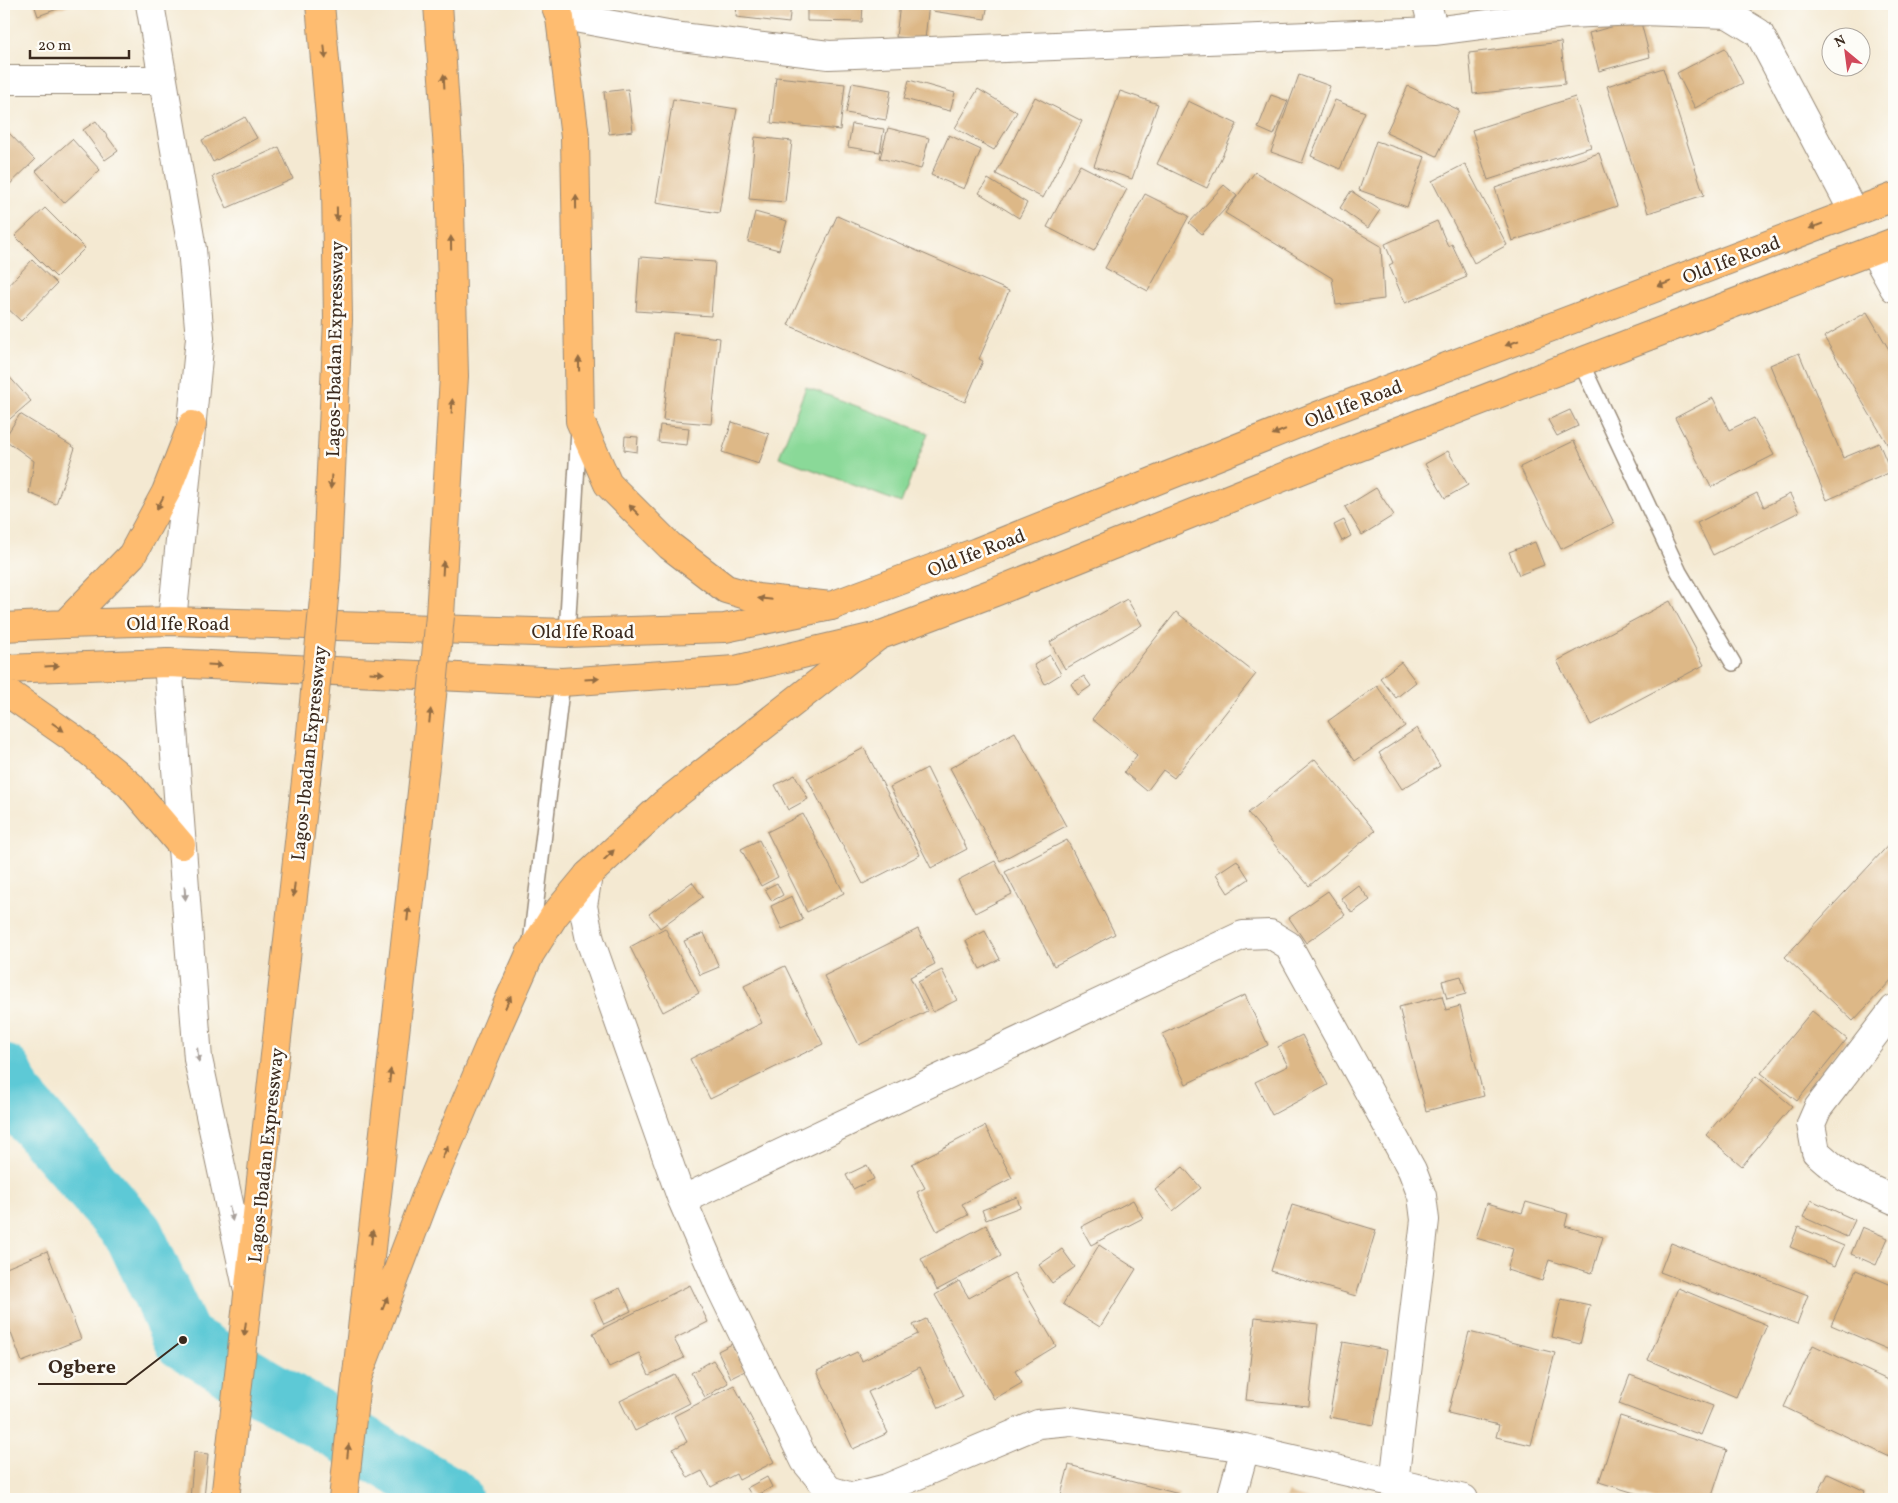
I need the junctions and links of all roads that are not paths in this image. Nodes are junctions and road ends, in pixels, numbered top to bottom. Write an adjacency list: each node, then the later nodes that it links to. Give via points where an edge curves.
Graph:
1 (150, 4): 9 (street)
2 (320, 4): 34 (main road, Lagos-Ibadan Expressway, one-way to 34, bridge, via 336,185 338,320 326,578)
3 (438, 4): 35 (main road, one-way to 3, bridge, via 440,616 454,376 449,166)
4 (1428, 4): 7 (street)
5 (558, 11): 6 (street, via 575,18); 15 (main road, one-way to 5, via 575,137)
6 (629, 15): 7 (street, via 673,36 829,55)
7 (1434, 31): 11 (street, via 1565,14 1642,11 1728,14 1759,33)
8 (4, 80): 9 (street)
9 (163, 80): 16 (street, via 192,249 200,338)
10 (1894, 197): 11 (main road, Old Ife Road)
11 (1853, 211): 17 (main road, Old Ife Road, one-way to 17, via 1320,415 986,549)
12 (1883, 246): 13 (street); 14 (main road)
13 (1894, 288)
14 (1581, 363): 22 (main road); 24 (lane, via 1679,572)
15 (580, 421): 17 (main road, one-way to 15, via 757,598 726,589 670,546 608,484); 21 (lane)
16 (192, 425): 18 (street); 19 (main road, one-way to 19, via 166,492 132,555)
17 (831, 606): 21 (main road, Old Ife Road, via 725,628)
18 (172, 621): 19 (main road, Old Ife Road); 21 (main road, Old Ife Road)
19 (65, 624): 20 (main road, Old Ife Road)
20 (4, 627)
21 (567, 633)
22 (878, 636): 26 (main road, one-way to 22, via 735,670); 29 (main road, one-way to 22, via 665,803)
23 (168, 663): 25 (main road, one-way to 23); 26 (main road, one-way to 26); 28 (street)
24 (1733, 663)
25 (4, 669)
26 (562, 682): 30 (lane)
27 (4, 690): 28 (main road, one-way to 28, via 74,739 130,785)
28 (181, 845): 34 (street, one-way to 34, via 198,1059)
29 (588, 875): 30 (main road, via 554,916); 32 (street, via 583,906 590,940)
30 (530, 954): 35 (main road, one-way to 30, via 426,1196)
31 (1894, 1009): 33 (street, via 1818,1108 1811,1124 1816,1152 1846,1178)
32 (682, 1200): 36 (street, via 720,1287 805,1461 829,1490 852,1497 887,1488 1038,1424 1070,1421); 37 (street, via 1244,935 1270,934 1288,945 1412,1170 1422,1196 1425,1220)
33 (1894, 1200)
34 (249, 1296): 38 (main road, Lagos-Ibadan Expressway, one-way to 38)
35 (356, 1381): 39 (main road, one-way to 35)
36 (1245, 1448): 37 (street); 40 (street)
37 (1394, 1483): 41 (street)
38 (225, 1499)
39 (343, 1499)
40 (1231, 1499)
41 (1464, 1499)

